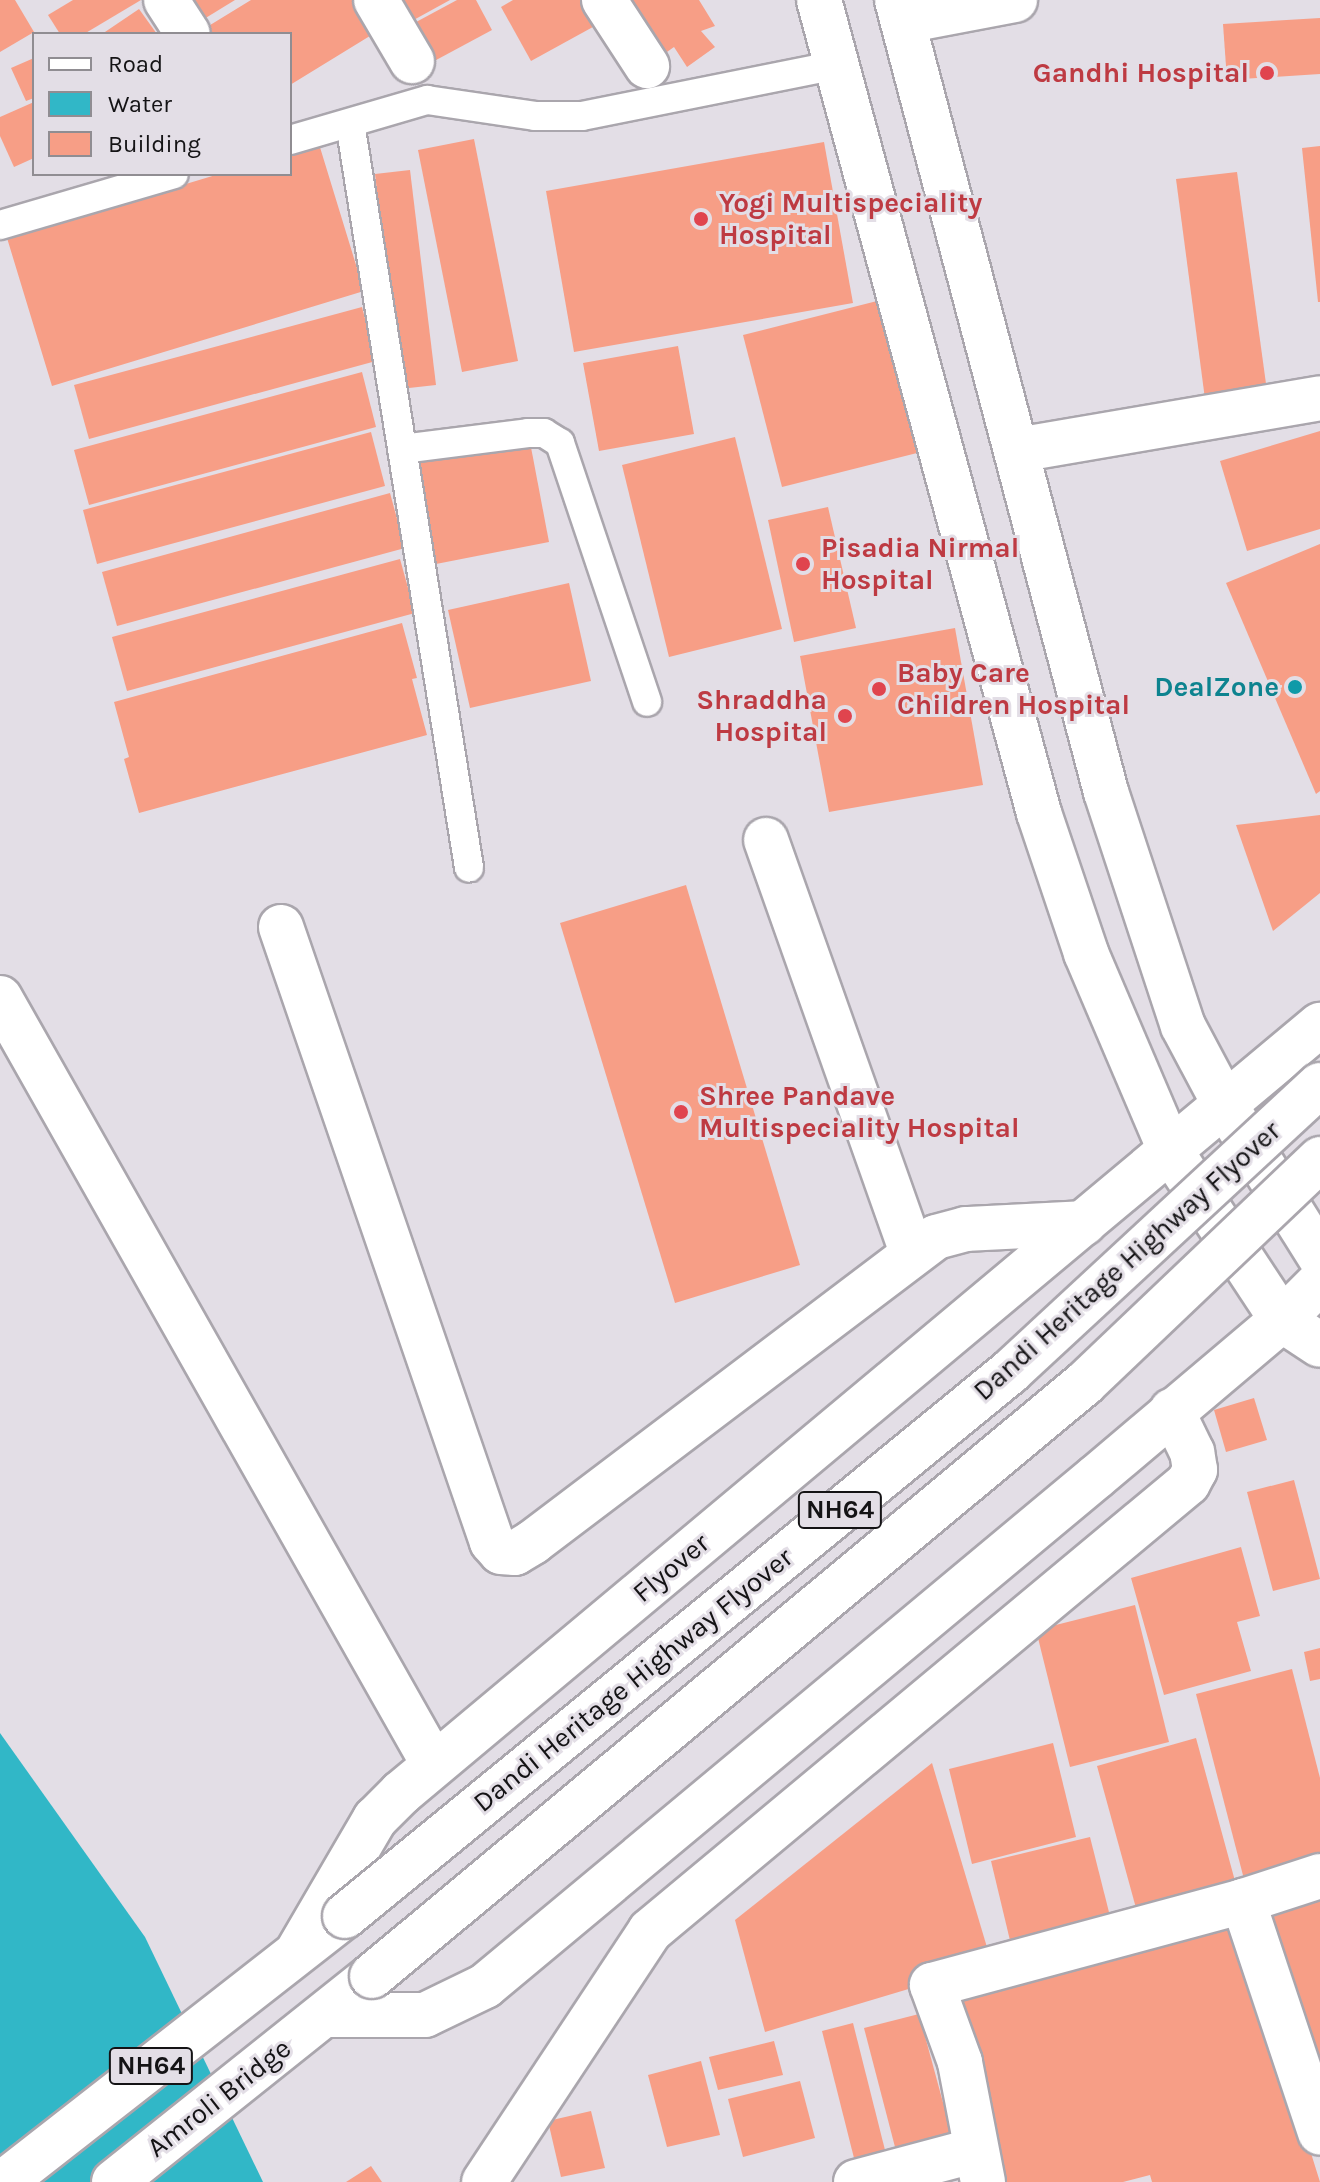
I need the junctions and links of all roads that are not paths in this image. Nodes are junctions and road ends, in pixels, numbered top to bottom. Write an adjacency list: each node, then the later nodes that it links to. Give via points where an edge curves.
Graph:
1 (166, 0): 7 (main road)
2 (376, 0): 8 (main road)
3 (604, 0): 10 (main road)
4 (819, 0): 9 (main road)
5 (1015, 0): 6 (main road)
6 (900, 11): 17 (main road)
7 (187, 32)
8 (412, 61)
9 (837, 65): 11 (lane, via 582,116 535,116 427,100); 26 (main road, via 1039,813 1086,953)
10 (647, 66)
11 (350, 123): 12 (lane); 16 (lane)
12 (292, 139)
13 (167, 176): 14 (lane)
14 (0, 225)
15 (1320, 398): 17 (main road)
16 (402, 449): 18 (lane, via 528,433 544,433 560,443); 20 (lane)
17 (1017, 450): 25 (main road, via 1106,792 1183,1026)
18 (647, 702)
19 (766, 840): 29 (main road)
20 (469, 868)
21 (281, 927): 29 (main road, via 492,1542 501,1552 515,1553 533,1542)
22 (0, 998): 35 (main road)
23 (1320, 1025): 25 (main road, Flyover)
24 (1320, 1085): 38 (main road, Dandi Heritage Highway Flyover / NH64, bridge, via 1011,1371)
25 (1225, 1105): 26 (main road, Flyover); 30 (main road)
26 (1170, 1150): 28 (main road, Flyover); 32 (main road)
27 (1320, 1159): 39 (main road, Dandi Heritage Highway Flyover / NH64, bridge, via 1085,1383)
28 (1084, 1223): 29 (main road, via 966,1229 936,1237); 35 (main road, Flyover)
29 (912, 1253)
30 (1320, 1257)
31 (1320, 1282): 32 (main road)
32 (1282, 1320): 33 (main road); 34 (main road)
33 (1320, 1345)
34 (1172, 1411): 39 (main road, via 485,1986 425,2015); 44 (main road, via 1192,1452 1195,1470 1188,1483 650,1931)
35 (434, 1765): 38 (main road, Flyover, via 375,1819)
36 (1320, 1876): 37 (main road)
37 (1243, 1901): 40 (main road); 41 (main road, via 932,1985 960,2062)
38 (299, 1949): 42 (main road, NH64)
39 (325, 2015): 43 (main road, Amroli Bridge / NH64)
40 (1320, 2133)
41 (980, 2166): 45 (main road)
42 (4, 2182)
43 (114, 2182)
44 (484, 2182)
45 (856, 2182)

